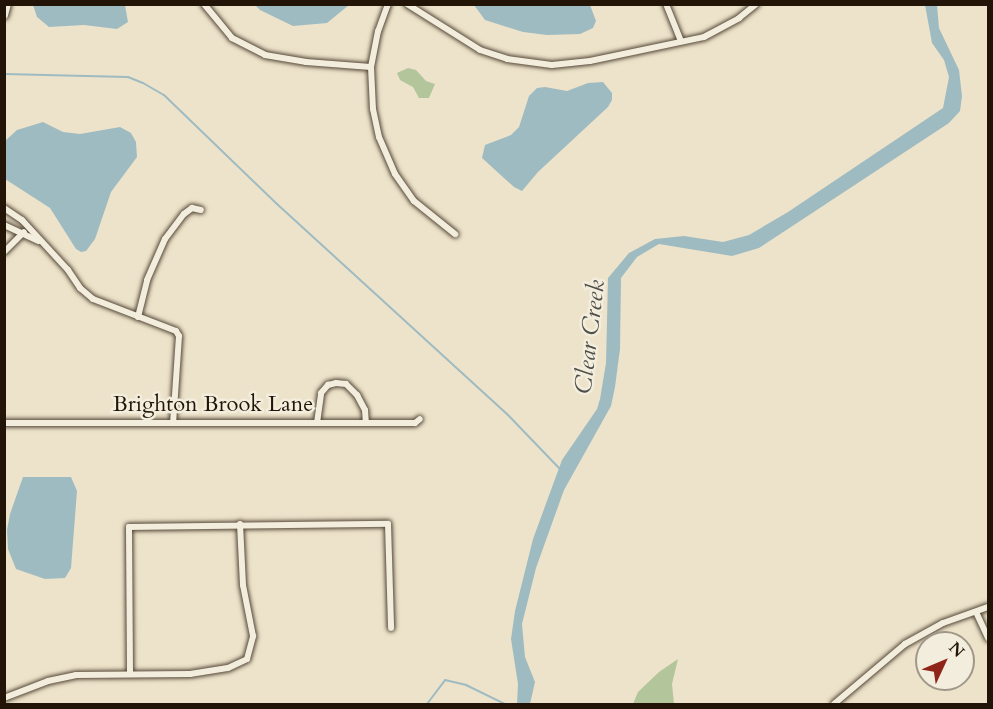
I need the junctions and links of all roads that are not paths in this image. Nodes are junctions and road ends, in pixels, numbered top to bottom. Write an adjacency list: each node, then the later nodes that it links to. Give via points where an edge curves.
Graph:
1 (7, 4): 7 (main road)
2 (204, 4): 9 (street, via 232,38 265,55)
3 (388, 4): 9 (street)
4 (407, 4): 8 (street, via 466,44 534,64 570,64)
5 (666, 4): 8 (street)
6 (756, 4): 8 (street, via 716,32)
7 (4, 15)
8 (681, 42)
9 (371, 67): 15 (street, via 376,122 395,174 425,212)
10 (4, 208): 13 (street)
11 (201, 210): 18 (street, via 192,208 184,214 165,239 147,280)
12 (4, 225): 14 (street)
13 (28, 227): 14 (street); 16 (street)
14 (22, 234): 16 (street); 17 (street)
15 (455, 234)
16 (43, 243): 18 (street, via 93,299)
17 (4, 252)
18 (138, 316): 21 (street, via 176,331 179,336)
19 (420, 419): 23 (street, Brighton Brook Lane, via 415,423)
20 (4, 423): 21 (street, Brighton Brook Lane)
21 (173, 423): 22 (street, Brighton Brook Lane)
22 (317, 423): 23 (street, Brighton Brook Lane); 23 (street, via 321,393 336,382 346,384 357,395)
23 (366, 423)
24 (240, 524): 27 (street, via 388,524); 29 (street, via 243,585 254,636 247,659 228,668 190,674); 29 (street, via 129,527)
25 (988, 608): 26 (street)
26 (976, 612): 28 (street); 31 (street, via 904,644)
27 (391, 628)
28 (988, 638)
29 (130, 673): 30 (street, via 76,675)
30 (4, 698)
31 (834, 705)

